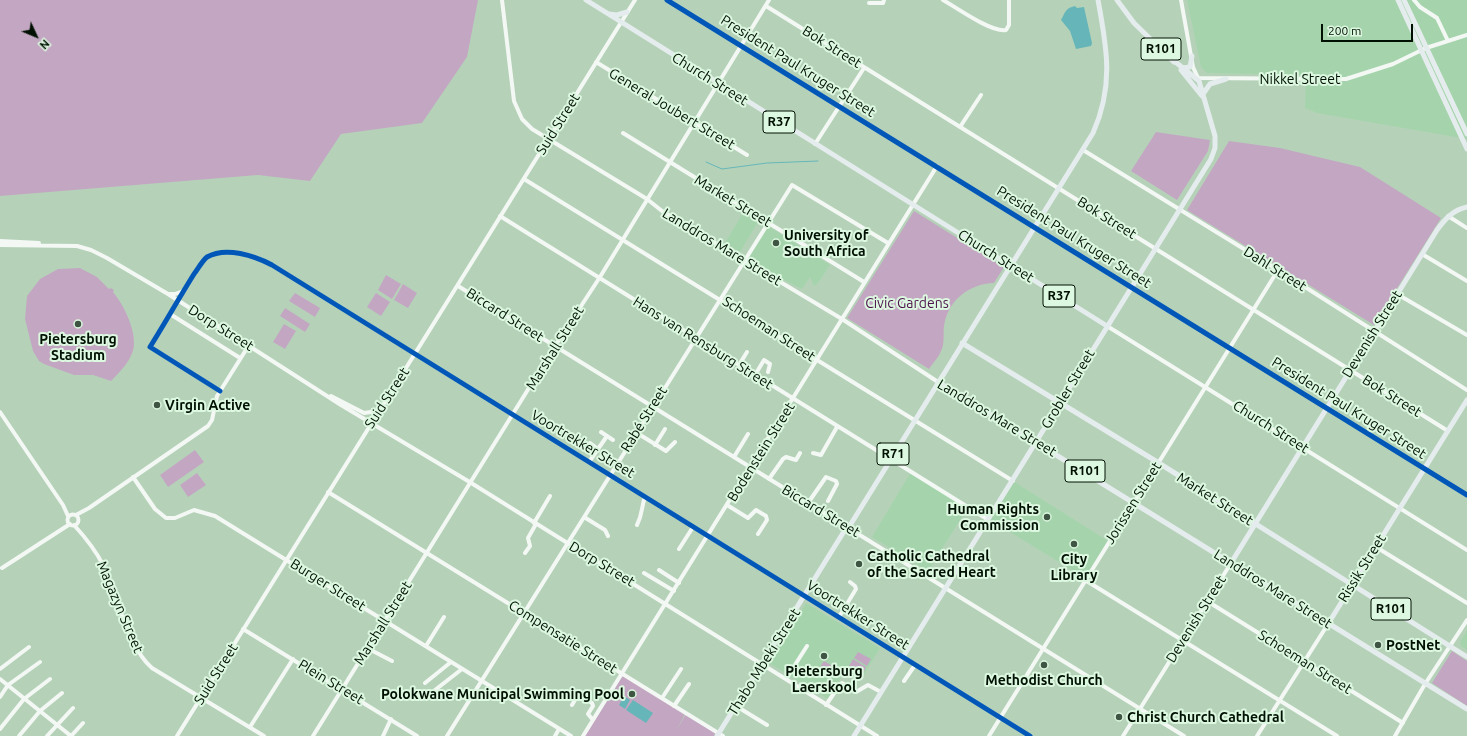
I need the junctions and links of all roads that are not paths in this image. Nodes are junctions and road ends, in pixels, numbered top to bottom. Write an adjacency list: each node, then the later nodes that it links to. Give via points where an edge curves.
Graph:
1 (502, 0): 39 (street, Landdros Mare Street, via 515,107 524,123)
2 (586, 0): 18 (main road, Church Street / R37)
3 (635, 0): 17 (street, Suid Street)
4 (667, 0): 22 (street, President Paul Kruger Street)
5 (769, 0): 16 (street, Marshall Street)
6 (884, 0): 15 (street, via 883,3)
7 (944, 0): 8 (street, via 1004,31 1009,20)
8 (1009, 0)
9 (1098, 0): 42 (main road, Thabo Mbeki Street, via 1107,49 1107,82 1097,122)
10 (1117, 0): 25 (main road, Grobler Street / R101, via 1131,20)
11 (1181, 0): 24 (street)
12 (1398, 0): 23 (main road)
13 (1404, 0): 23 (main road)
14 (1414, 0): 21 (street, via 1437,18)
15 (868, 3)
16 (766, 6): 22 (street, Marshall Street); 27 (street, Bok Street)
17 (627, 12): 18 (main road, via 617,15); 19 (street, Suid Street)
18 (606, 14): 19 (main road, Church Street / R37)
19 (620, 23): 26 (street, Suid Street); 31 (main road, Church Street / R37)
20 (1467, 35): 21 (street, Nikkel Street)
21 (1448, 41): 23 (street, Nikkel Street)
22 (742, 45): 31 (street, Marshall Street); 34 (street, President Paul Kruger Street)
23 (1424, 49): 30 (street, Nikkel Street, via 1393,64 1346,79); 38 (main road); 41 (main road)
24 (1192, 56): 28 (main road, via 1190,67); 29 (street)
25 (1173, 60): 28 (main road, Grobler Street / R101); 33 (main road, Grobler Street / R101)
26 (596, 62): 35 (street, General Joubert Street); 39 (street, Suid Street)
27 (864, 68): 34 (street); 36 (street, Bok Street)
28 (1181, 68): 29 (main road, Grobler Street / R101)
29 (1198, 78): 30 (street, Nikkel Street); 33 (main road, R101)
30 (1226, 79): 33 (main road, via 1210,84)
31 (717, 84): 35 (street, Marshall Street); 40 (main road, Church Street / R37)
32 (981, 95): 36 (street)
33 (1204, 97): 51 (main road, Grobler Street / R101, via 1215,136 1213,153)
34 (840, 106): 40 (street); 45 (street, President Paul Kruger Street)
35 (694, 122): 43 (street, General Joubert Street); 44 (street, Marshall Street)
36 (960, 127): 47 (street, Bok Street)
37 (623, 133): 44 (street, Market Street)
38 (1467, 134)
39 (548, 140): 46 (street, Suid Street); 48 (street, Landdros Mare Street)
40 (815, 144): 49 (main road, Church Street / R37)
41 (1467, 149)
42 (1083, 150): 47 (main road, Thabo Mbeki Street); 51 (street, Dahl Street)
43 (747, 155)
44 (669, 162): 48 (street, Marshall Street); 54 (street, Market Street)
45 (937, 166): 49 (street, Bodenstein Street); 55 (street, President Paul Kruger Street)
46 (524, 179): 52 (street, Suid Street); 57 (street, Schoeman Street)
47 (1058, 188): 55 (main road, Thabo Mbeki Street); 62 (street, Bok Street)
48 (647, 200): 57 (street, Marshall Street); 64 (street, Landdros Mare Street)
49 (913, 204): 59 (street, Bodenstein Street); 65 (main road, Church Street / R37)
50 (1467, 207): 53 (main road, Devenish Street)
51 (1180, 210): 62 (main road, Grobler Street / R101); 66 (street, Dahl Street)
52 (500, 216): 67 (street, Hans van Rensburg Street); 70 (street, Suid Street)
53 (1448, 216): 56 (street); 63 (main road, Devenish Street)
54 (768, 222): 59 (street, Rabé Street, via 792,185); 64 (street, Rabé Street); 69 (street, Market Street)
55 (1035, 226): 65 (main road, Thabo Mbeki Street); 71 (street, President Paul Kruger Street)
56 (1467, 228)
57 (622, 239): 67 (street, Marshall Street); 75 (street, Schoeman Street)
58 (0, 241): 61 (street, Dorp Street)
59 (888, 243): 69 (street, Bodenstein Street)
60 (0, 245): 61 (street, Dorp Street)
61 (71, 246): 73 (street, Dorp Street, via 101,254)
62 (1156, 249): 71 (main road, Grobler Street / R101); 77 (street, Bok Street)
63 (1422, 254): 68 (street); 74 (main road, Devenish Street)
64 (743, 260): 75 (street, Rabé Street); 79 (street, Landdros Mare Street)
65 (1011, 265): 80 (main road, Church Street / R37); 84 (main road, Thabo Mbeki Street)
66 (1278, 270): 77 (street, Jorissen Street); 81 (street, Dahl Street)
67 (600, 278): 83 (street, Hans van Rensburg Street); 86 (street, Marshall Street)
68 (1467, 281)
69 (864, 282): 79 (street, Bodenstein Street)
70 (458, 286): 86 (street, Biccard Street); 89 (street, Suid Street)
71 (1132, 287): 80 (main road, Grobler Street / R101); 87 (street, President Paul Kruger Street)
72 (184, 290): 73 (street); 76 (street, Voortrekker Street); 89 (street, Voortrekker Street, via 208,256 225,253 246,255 272,265)
73 (168, 294): 76 (street, Dorp Street)
74 (1397, 294): 81 (main road, Devenish Street); 82 (street)
75 (719, 298): 83 (street, Rabé Street); 91 (street, Schoeman Street)
76 (177, 300): 78 (street, Voortrekker Street); 85 (street, Dorp Street)
77 (1253, 309): 87 (street, Jorissen Street); 93 (street, Bok Street)
78 (170, 314): 90 (street); 99 (street, Voortrekker Street, via 150,347)
79 (842, 319): 91 (street, Bodenstein Street); 96 (street, Landdros Mare Street)
80 (1107, 326): 97 (street, Church Street); 103 (main road, Grobler Street / R101)
81 (1374, 331): 93 (main road, Devenish Street); 98 (street, Dahl Street)
82 (1467, 335)
83 (695, 337): 92 (street, Hans van Rensburg Street); 104 (street, Rabé Street)
84 (962, 343): 96 (main road, Thabo Mbeki Street); 103 (main road, Market Street / R101)
85 (249, 345): 90 (street); 100 (street, Dorp Street)
86 (555, 346): 104 (street, Biccard Street); 108 (street, Marshall Street)
87 (1228, 348): 97 (street, Jorissen Street); 105 (street, President Paul Kruger Street)
88 (748, 352): 92 (street)
89 (415, 354): 106 (street, Suid Street); 108 (street, Voortrekker Street)
90 (240, 358): 99 (street)
91 (818, 361): 101 (street, Bodenstein Street); 109 (street, Schoeman Street)
92 (739, 365): 95 (street, Hans van Rensburg Street)
93 (1350, 370): 105 (main road, Devenish Street); 113 (street, Bok Street)
94 (768, 372): 95 (street, via 770,364 764,360)
95 (755, 375): 101 (street, Hans van Rensburg Street)
96 (938, 382): 109 (main road, Thabo Mbeki Street / R71); 119 (main road, Landdros Mare Street / R101)
97 (1205, 387): 123 (street, Church Street); 130 (street, Jorissen Street)
98 (1467, 390)
99 (220, 391): 134 (street, via 215,400 212,420 206,428)
100 (325, 394): 106 (street, Dorp Street, via 338,398 364,413); 110 (street, Dorp Street)
101 (793, 399): 111 (street, Hans van Rensburg Street); 131 (street, Bodenstein Street)
102 (1467, 400): 113 (main road, Rissik Street)
103 (1060, 402): 119 (main road, Grobler Street); 130 (main road, Market Street / R101)
104 (653, 406): 115 (street, Rabé Street); 127 (street, Biccard Street)
105 (1326, 408): 123 (main road, Devenish Street); 132 (street, President Paul Kruger Street)
106 (378, 411): 110 (street, Suid Street)
107 (0, 412): 149 (street, Magazyn Street)
108 (513, 416): 129 (street, Voortrekker Street); 137 (street, Marshall Street)
109 (914, 421): 128 (main road, Thabo Mbeki Street / R71); 136 (street, Schoeman Street)
110 (371, 423): 137 (street, Dorp Street); 138 (street, Suid Street)
111 (837, 427): 126 (street, via 821,455); 128 (street, Hans van Rensburg Street)
112 (665, 429): 122 (street)
113 (1448, 431): 132 (main road, Rissik Street)
114 (601, 432): 117 (street)
115 (636, 433): 122 (street); 133 (street, Rabé Street)
116 (748, 434): 127 (street)
117 (607, 436): 118 (street); 124 (street)
118 (613, 440)
119 (1036, 441): 136 (main road, Grobler Street); 143 (main road, Landdros Mare Street / R101)
120 (674, 442): 122 (street, via 666,451)
121 (590, 443): 124 (street)
122 (656, 445)
123 (1304, 448): 146 (street, Church Street); 152 (main road, Devenish Street)
124 (598, 449): 129 (street)
125 (800, 453): 135 (street, via 796,460 786,457 782,459)
126 (813, 453)
127 (734, 457): 131 (street, Biccard Street)
128 (890, 459): 148 (street, Hans van Rensburg Street); 154 (main road, Thabo Mbeki Street / R71)
129 (589, 462): 133 (street, Voortrekker Street)
130 (1158, 463): 143 (street, Jorissen Street); 152 (main road, Market Street / R101)
131 (751, 468): 135 (street, Biccard Street); 145 (street, Bodenstein Street)
132 (1424, 468): 139 (street, President Paul Kruger Street); 146 (main road, Rissik Street)
133 (610, 475): 141 (street, Voortrekker Street); 147 (street, Rabé Street)
134 (133, 477): 149 (street); 164 (street, Burger Street, via 155,509 166,518 175,518 191,510 208,513)
135 (769, 479): 144 (street, Biccard Street)
136 (1013, 481): 148 (main road, Grobler Street)
137 (470, 482): 150 (street, Dorp Street); 162 (street, Marshall Street)
138 (328, 492): 162 (street, Compensatie Street); 164 (street, Suid Street)
139 (1467, 495)
140 (550, 496): 150 (street)
141 (645, 497): 151 (street, via 643,514); 153 (street, Voortrekker Street)
142 (828, 501): 144 (street, via 837,484 826,477)
143 (1134, 501): 165 (main road, Landdros Mare Street / R101); 169 (street, Jorissen Street)
144 (808, 503): 154 (street, Biccard Street)
145 (727, 505): 155 (street, via 748,518 757,510 766,516 767,520); 157 (street, Bodenstein Street)
146 (1400, 507): 159 (main road, Rissik Street); 161 (street, Church Street)
147 (584, 516): 156 (street, via 606,530); 158 (street, Rabé Street)
148 (987, 519): 173 (main road, Grobler Street)
149 (73, 520): 166 (street); 220 (street, Magazyn Street, via 103,566 141,657 152,668)
150 (535, 523): 158 (street, Dorp Street); 163 (street, via 528,538 530,546)
151 (637, 525)
152 (1255, 525): 165 (main road, Devenish Street); 172 (main road, Market Street / R101)
153 (693, 526): 157 (street, Voortrekker Street); 160 (street)
154 (849, 527): 173 (street, Biccard Street); 175 (main road, Thabo Mbeki Street / R71)
155 (758, 534)
156 (608, 536)
157 (708, 536): 171 (street, Bodenstein Street); 175 (street, Voortrekker Street)
158 (567, 543): 178 (street, Dorp Street); 179 (street, Rabé Street)
159 (1376, 547): 172 (main road, Rissik Street); 177 (street)
160 (679, 549)
161 (1467, 550)
162 (427, 552): 179 (street, Compensatie Street); 183 (street, Marshall Street)
163 (525, 553)
164 (286, 560): 183 (street, Burger Street); 185 (street, Suid Street)
165 (1231, 563): 176 (street, Devenish Street); 184 (main road, Landdros Mare Street / R101)
166 (1, 568)
167 (659, 570): 171 (street)
168 (644, 573): 174 (street)
169 (1085, 580): 186 (street); 192 (street, Jorissen Street)
170 (850, 582): 181 (street, via 856,589)
171 (679, 583): 174 (street, Bodenstein Street)
172 (1352, 585): 184 (main road, Rissik Street); 189 (main road, Market Street / R101)
173 (945, 588): 192 (street, Biccard Street); 193 (main road, Grobler Street)
174 (674, 591): 178 (street, Bodenstein Street)
175 (806, 596): 181 (street, Voortrekker Street); 200 (main road, Thabo Mbeki Street / R71)
176 (1207, 601): 186 (street, Devenish Street); 199 (street, Schoeman Street)
177 (1467, 602)
178 (666, 604): 200 (street, Dorp Street); 205 (street, Bodenstein Street)
179 (524, 612): 205 (street, Compensatie Street); 209 (street, Rabé Street)
180 (444, 617): 187 (street)
181 (839, 617): 193 (street, Voortrekker Street)
182 (1467, 620): 189 (street)
183 (385, 621): 187 (street, Burger Street); 191 (street, Marshall Street)
184 (1328, 624): 199 (street, Rissik Street); 213 (main road, Landdros Mare Street / R101)
185 (243, 629): 195 (street, Plein Street); 220 (street, Suid Street)
186 (1182, 640): 223 (street); 229 (street, Devenish Street)
187 (426, 646): 198 (street, Burger Street)
188 (807, 646): 208 (street)
189 (1451, 646): 194 (main road, Market Street / R101); 213 (street)
190 (29, 647): 202 (street)
191 (367, 648): 196 (street); 215 (street, Marshall Street)
192 (1044, 650): 229 (street, Biccard Street); 232 (street, Jorissen Street)
193 (902, 657): 201 (street, Voortrekker Street); 217 (main road, Grobler Street)
194 (1467, 657)
195 (293, 659): 215 (street, Plein Street); 240 (street)
196 (392, 661)
197 (40, 662): 214 (street)
198 (451, 662): 203 (street, Burger Street); 211 (street)
199 (1304, 662): 223 (street, Rissik Street); 236 (street, Schoeman Street)
200 (762, 664): 208 (street, Dorp Street); 227 (main road, Thabo Mbeki Street / R71)
201 (915, 665): 210 (street); 232 (street, Voortrekker Street)
202 (0, 669)
203 (462, 669): 209 (street, Burger Street); 216 (street)
204 (681, 669): 221 (street)
205 (623, 674): 221 (street, Compensatie Street); 234 (street, Bodenstein Street)
206 (0, 678): 214 (street)
207 (50, 679): 222 (street)
208 (786, 679): 225 (street, Dorp Street)
209 (482, 681): 242 (street, Burger Street); 252 (street, Rabé Street)
210 (904, 682)
211 (425, 683)
212 (688, 684): 226 (street)
213 (1425, 684): 230 (main road, Landdros Mare Street / R101); 236 (street)
214 (8, 685): 219 (street); 222 (street)
215 (343, 689): 233 (street, Plein Street); 249 (street, Marshall Street)
216 (435, 690)
217 (881, 692): 225 (street, via 868,685 856,692 842,683); 239 (main road, Grobler Street)
218 (62, 693): 231 (street)
219 (0, 697)
220 (201, 697): 240 (street, Magazyn Street); 247 (street, Suid Street)
221 (662, 698): 226 (street, Compensatie Street)
222 (24, 699): 231 (street); 241 (street)
223 (1278, 701): 262 (street, Rissik Street); 263 (street)
224 (572, 705): 234 (street, via 578,696 592,703 588,714)
225 (826, 705): 239 (street, Dorp Street)
226 (674, 706): 243 (street, Compensatie Street)
227 (736, 706): 238 (street); 243 (main road, Thabo Mbeki Street / R71)
228 (72, 708): 237 (street)
229 (1140, 709): 260 (street, Devenish Street); 261 (street, Biccard Street)
230 (1467, 709)
231 (40, 711): 237 (street); 244 (street)
232 (1000, 718): 258 (street, Jorissen Street); 259 (street, Voortrekker Street)
233 (391, 720): 250 (street); 251 (street, Plein Street)
234 (593, 720): 255 (street, Bodenstein Street)
235 (83, 723): 246 (street)
236 (1403, 723): 264 (street)
237 (56, 725): 245 (street); 246 (street)
238 (767, 725)
239 (860, 726): 256 (main road, Grobler Street); 257 (street, Dorp Street)
240 (250, 727): 248 (street, Magazyn Street)
241 (0, 729)
242 (559, 729): 253 (street); 254 (street, Burger Street)
243 (719, 735)
244 (19, 736)
245 (47, 736)
246 (71, 736)
247 (177, 736)
248 (264, 736)
249 (313, 736)
250 (383, 736)
251 (417, 736)
252 (447, 736)
253 (555, 736)
254 (571, 736)
255 (583, 736)
256 (854, 736)
257 (877, 736)
258 (989, 736)
259 (1030, 736)
260 (1123, 736)
261 (1184, 736)
262 (1257, 736)
263 (1337, 736)
264 (1395, 736)

